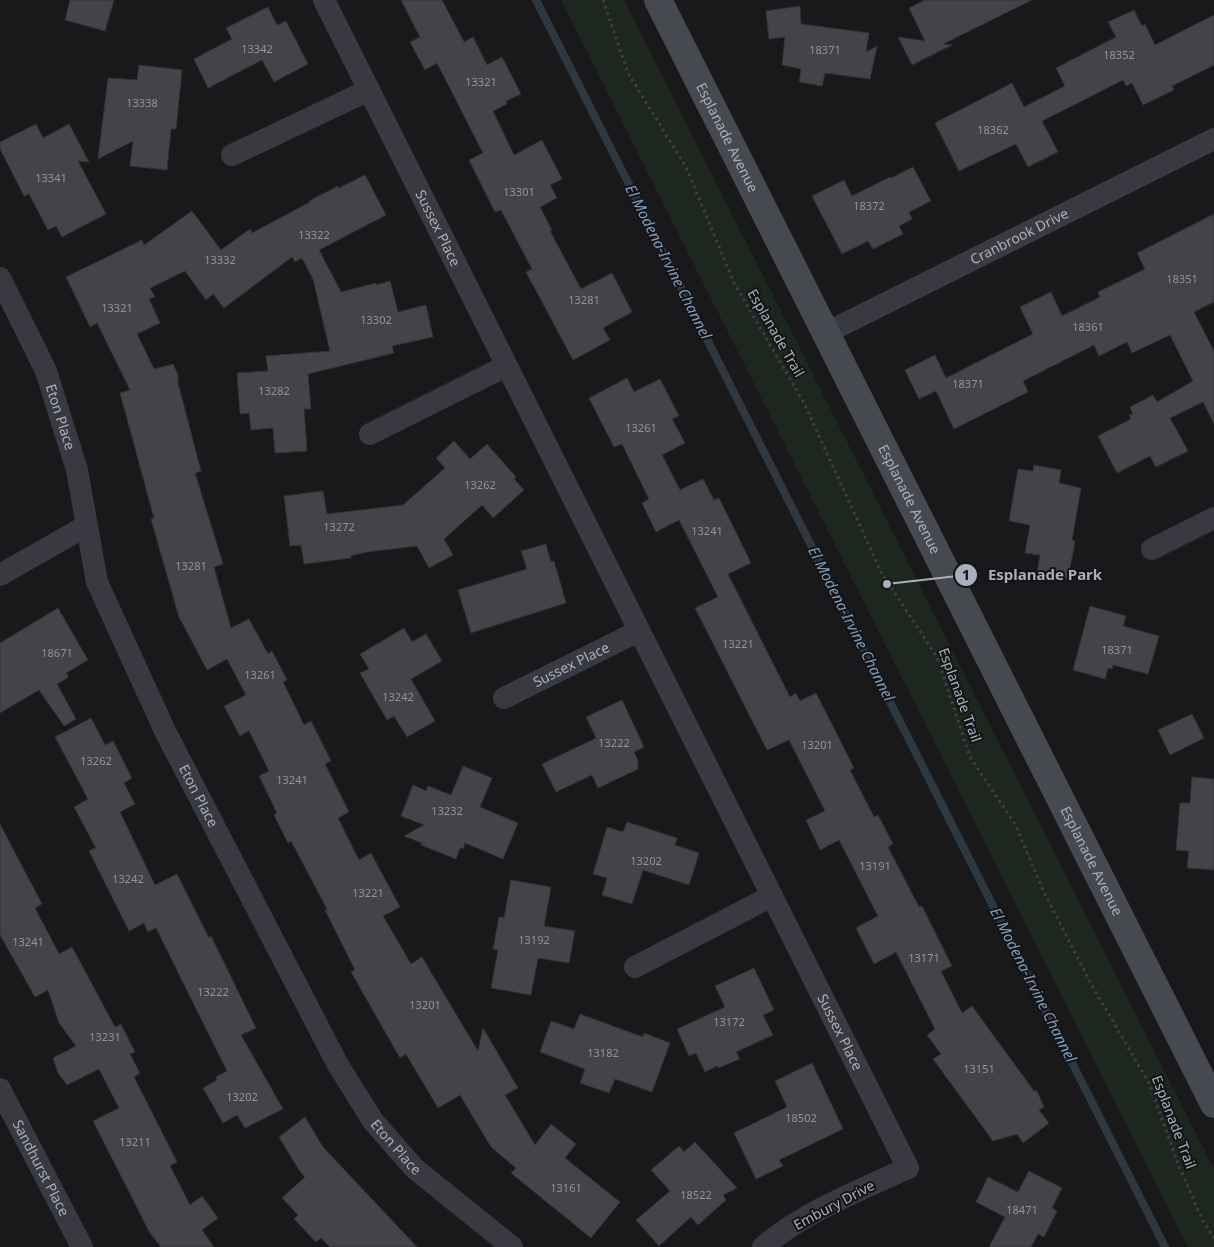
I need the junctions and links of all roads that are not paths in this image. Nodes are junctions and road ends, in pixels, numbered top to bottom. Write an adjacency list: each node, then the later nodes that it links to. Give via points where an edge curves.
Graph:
1 (324, 0): 3 (street, Sussex Place)
2 (658, 0): 7 (street, Esplanade Avenue)
3 (369, 90): 5 (street); 8 (street, Sussex Place)
4 (1214, 139): 7 (street, Cranbrook Drive)
5 (232, 155)
6 (0, 278): 11 (street, Eton Place, via 46,371 77,470)
7 (826, 334): 19 (street, Esplanade Avenue)
8 (506, 366): 9 (street); 14 (street, Sussex Place)
9 (370, 434)
10 (1214, 518): 12 (street)
11 (86, 526): 13 (street); 22 (street, Eton Place, via 97,582 166,731 338,1065 373,1121 414,1168)
12 (1152, 549)
13 (0, 575)
14 (639, 631): 15 (street, Sussex Place); 16 (street, Sussex Place)
15 (504, 698)
16 (772, 896): 17 (street); 20 (street, Sussex Place)
17 (636, 967)
18 (0, 1089): 21 (street, Sandhurst Place)
19 (1214, 1104)
20 (908, 1168): 23 (street, Embury Drive, via 838,1200)
21 (82, 1247)
22 (512, 1247)
23 (763, 1247)

